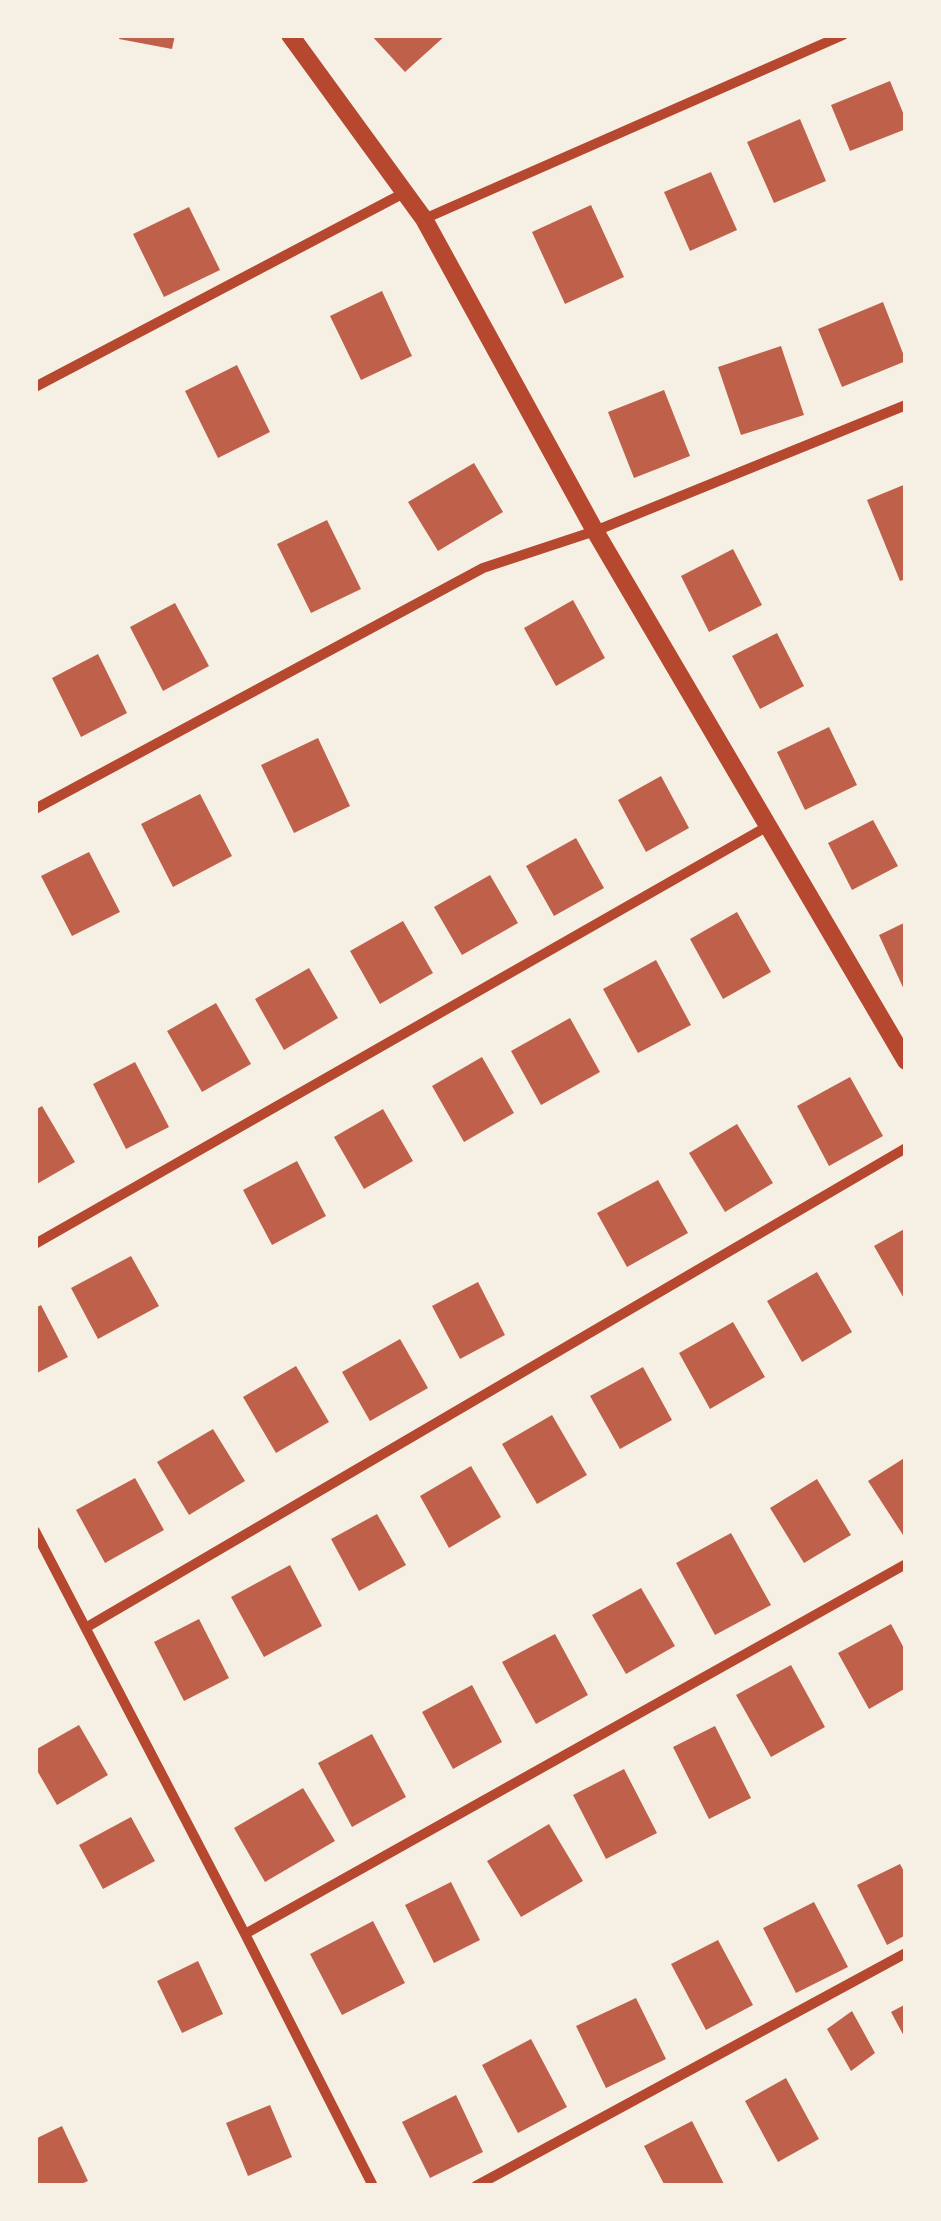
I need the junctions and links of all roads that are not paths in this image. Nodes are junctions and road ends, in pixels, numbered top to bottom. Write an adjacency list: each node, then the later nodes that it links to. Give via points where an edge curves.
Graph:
1 (290, 35): 5 (street)
2 (809, 35): 4 (street)
3 (843, 35): 4 (street)
4 (818, 46): 6 (street)
5 (404, 193): 6 (street); 7 (street)
6 (424, 219): 9 (street)
7 (35, 388)
8 (906, 405): 9 (street)
9 (595, 532): 10 (street, via 484,568); 11 (street)
10 (35, 809)
11 (768, 826): 12 (street); 14 (street)
12 (906, 1061)
13 (906, 1148): 17 (street)
14 (35, 1244)
15 (35, 1531): 17 (street)
16 (906, 1564): 18 (street)
17 (87, 1627): 18 (street)
18 (245, 1934): 20 (street)
19 (906, 1953): 21 (street)
20 (372, 2186)
21 (476, 2186)

